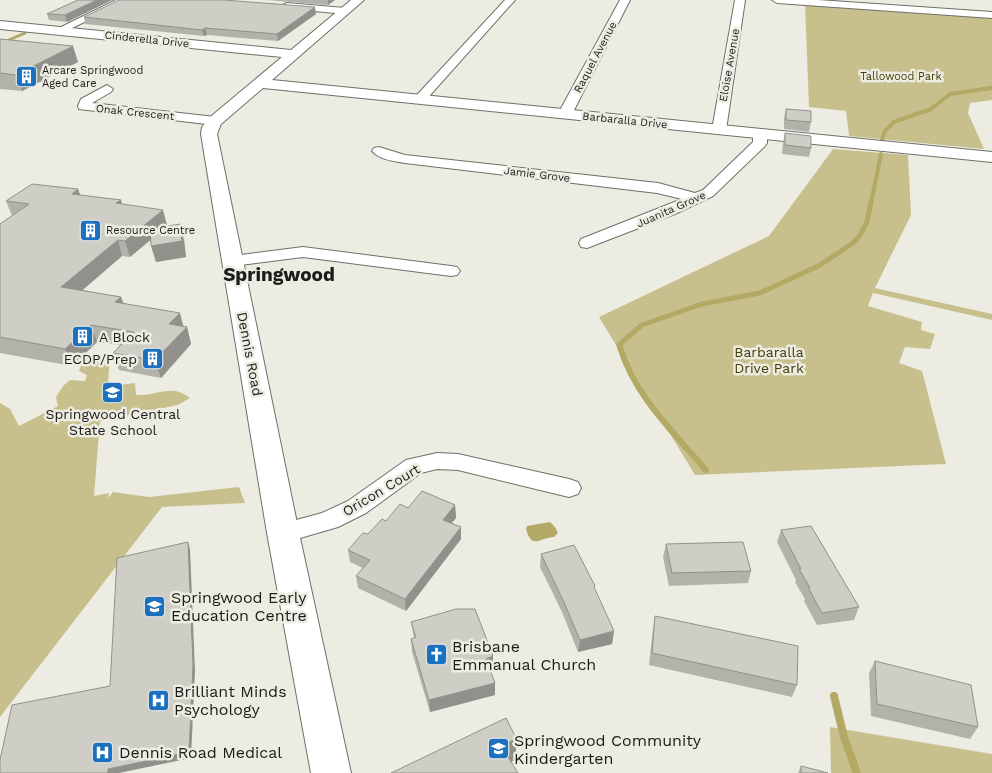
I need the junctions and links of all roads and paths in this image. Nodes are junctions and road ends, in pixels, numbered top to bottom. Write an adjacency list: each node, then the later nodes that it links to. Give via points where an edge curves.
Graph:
1 (124, 0): 14 (street)
2 (358, 0): 10 (street)
3 (510, 0): 18 (street)
4 (625, 0): 19 (street, Raquel Avenue)
5 (740, 0): 21 (street, Eloise Avenue)
6 (777, 0): 8 (street)
7 (964, 0): 11 (street)
8 (847, 2): 11 (street)
9 (274, 5): 10 (street)
10 (345, 11): 15 (street)
11 (971, 14): 12 (street)
12 (992, 15)
13 (0, 25): 14 (street, Cinderella Drive)
14 (58, 31): 15 (street, Cinderella Drive)
15 (293, 54): 16 (street)
16 (258, 84): 18 (street, Barbaralla Drive); 20 (street)
17 (107, 89): 20 (street, Onak Crescent, via 85,102 84,106)
18 (420, 99): 19 (street, Barbaralla Drive)
19 (565, 114): 21 (street, Barbaralla Drive)
20 (215, 121): 27 (street, Dennis Road, via 209,134)
21 (718, 130): 22 (street, Barbaralla Drive)
22 (760, 134): 24 (street, Barbaralla Drive); 25 (street, Juanita Grove, via 760,143 708,193)
23 (379, 151): 25 (street, Jamie Grove, via 405,159 658,188)
24 (991, 159)
25 (696, 198): 26 (street, Juanita Grove)
26 (587, 243)
27 (233, 261): 28 (street, via 303,252); 30 (street, Dennis Road)
28 (450, 272)
29 (569, 488): 30 (street, Oricon Court, via 458,462 437,461 414,466 357,507 329,520)
30 (283, 533): 31 (street, Dennis Road)
31 (331, 773)

